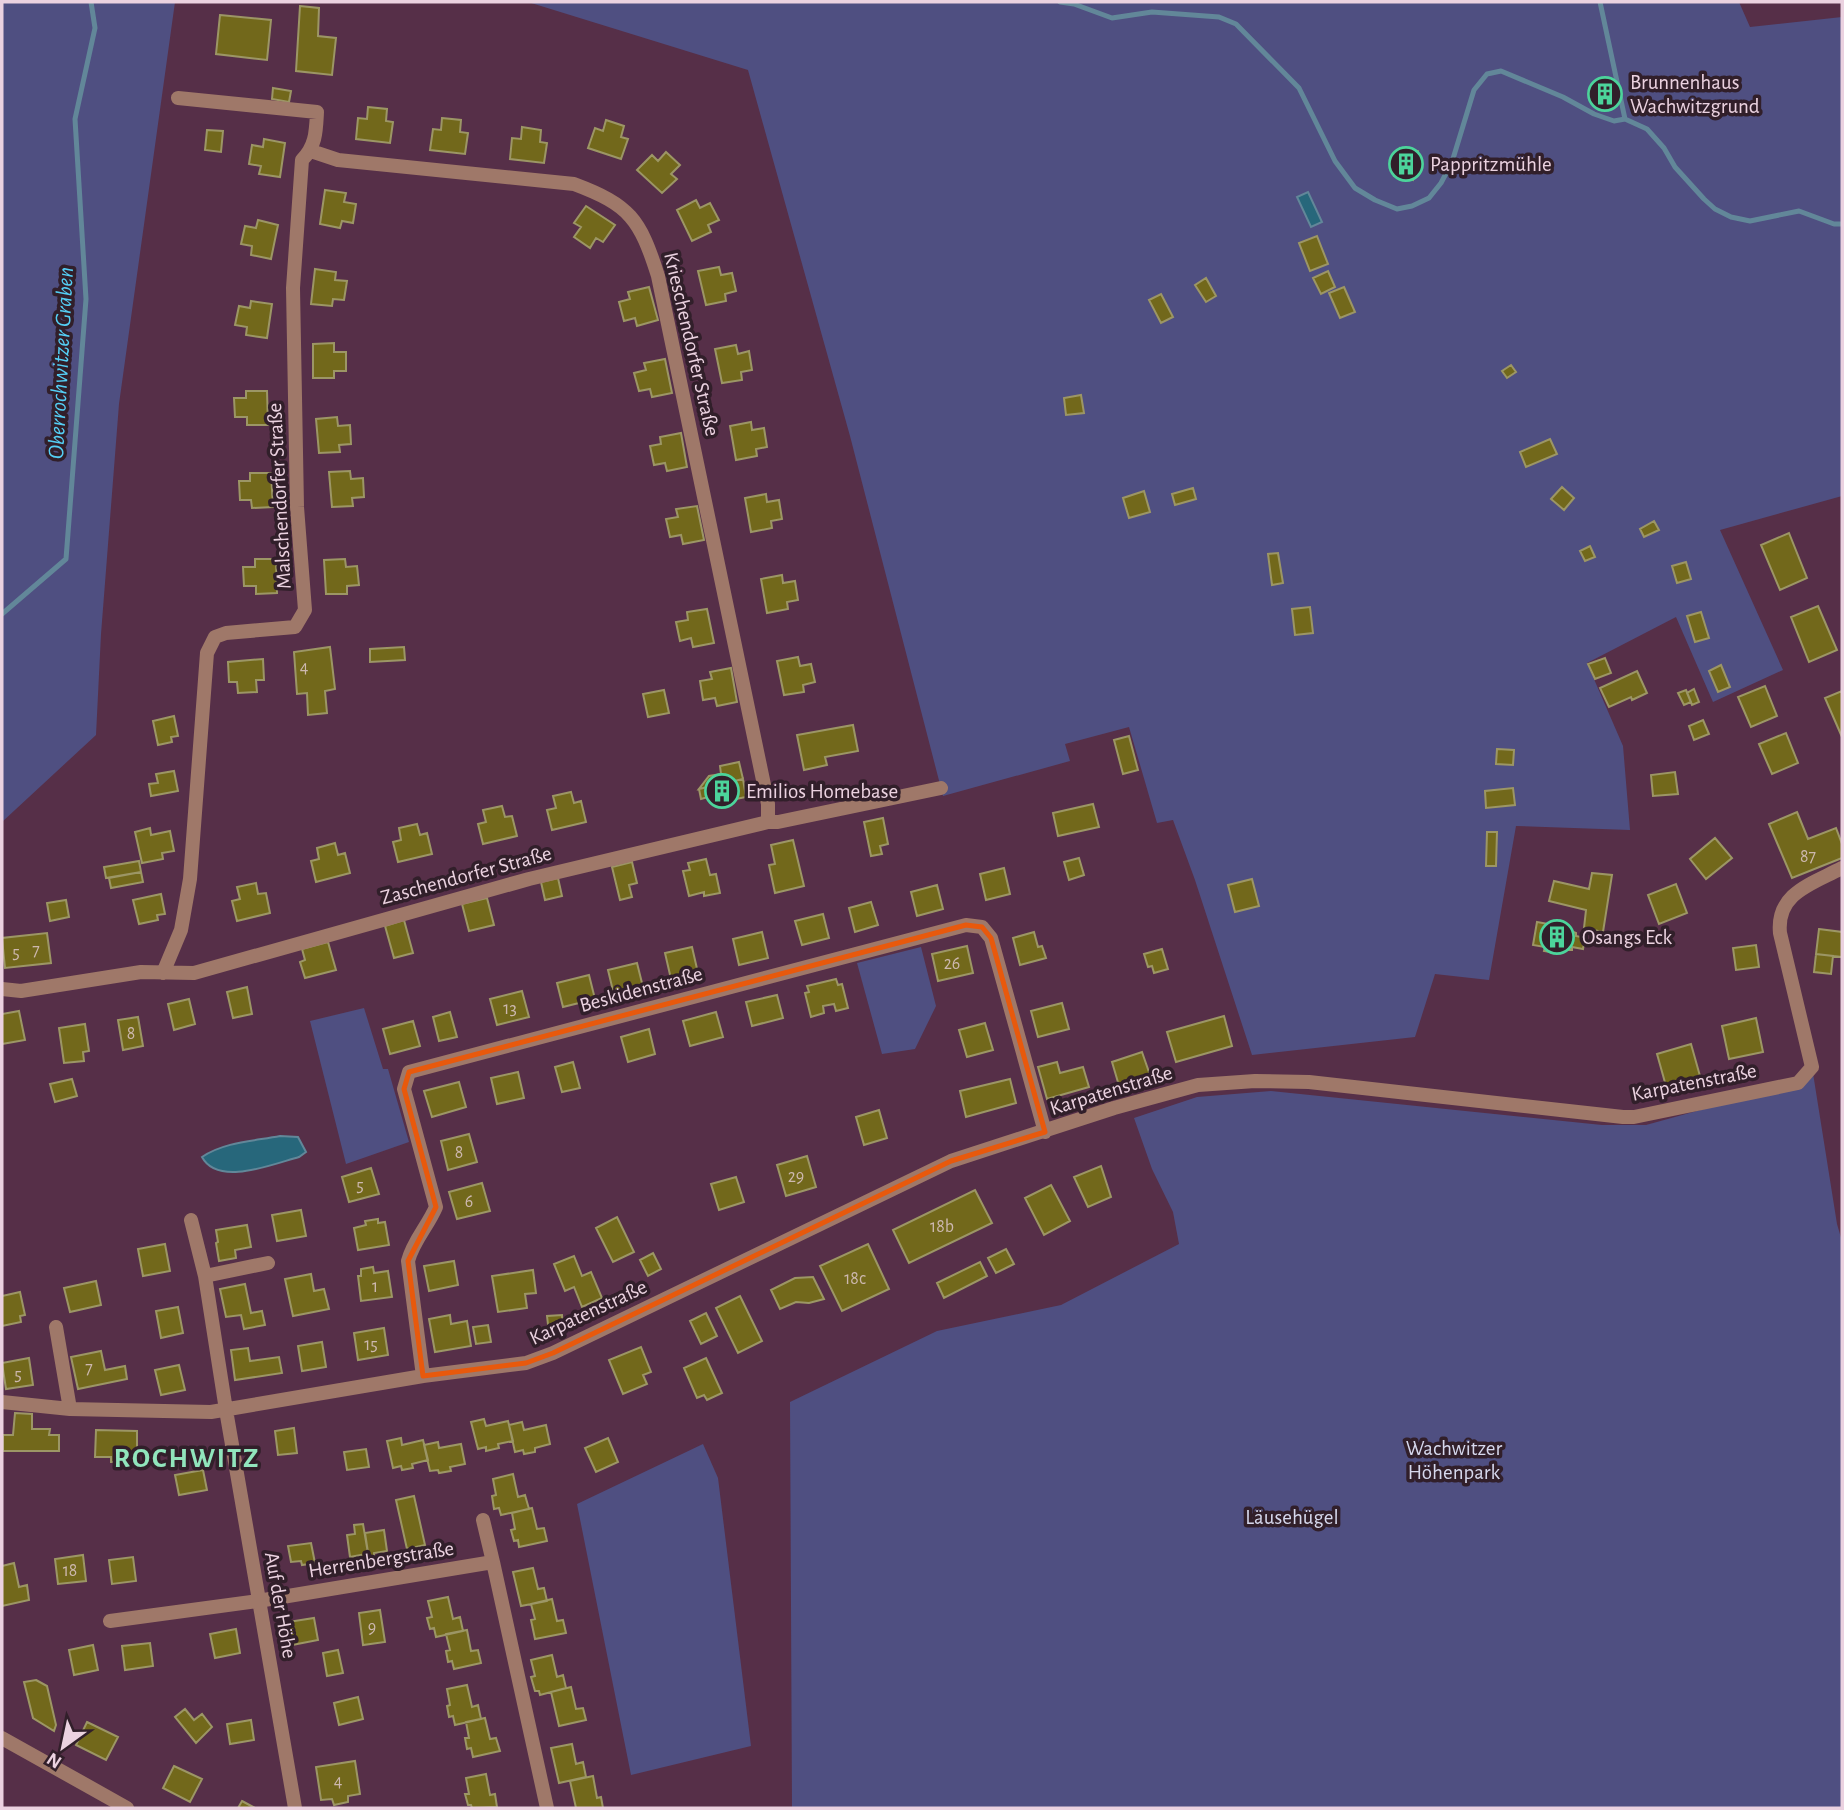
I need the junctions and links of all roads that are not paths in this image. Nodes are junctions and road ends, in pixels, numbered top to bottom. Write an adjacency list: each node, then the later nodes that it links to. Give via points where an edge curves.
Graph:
1 (178, 98): 2 (street, via 317,112)
2 (311, 151): 4 (street, Krieschendorfer Straße, via 338,160 573,184 604,195 630,214 647,239 658,275 768,804); 6 (street, Malschendorfer Straße, via 302,160 293,288 297,507 306,610 295,627 215,637 207,653 190,879 181,930)
3 (941, 788): 4 (street, Zaschendorfer Straße)
4 (768, 822): 6 (street, Zaschendorfer Straße, via 529,879 194,973)
5 (1842, 868): 8 (street, Karpatenstraße, via 1794,894 1778,918 1812,1067 1798,1083 1623,1117 1309,1082 1255,1081 1198,1086)
6 (163, 973): 7 (street, Zaschendorfer Straße, via 141,972 21,991)
7 (2, 989)
8 (1045, 1132): 13 (street, Karpatenstraße, via 951,1161 552,1353 526,1363); 13 (street, Beskidenstraße, via 991,938 982,927 966,925 409,1072 404,1089 436,1207 408,1261)
9 (191, 1220): 11 (street)
10 (268, 1263): 11 (street)
11 (205, 1276): 16 (street)
12 (56, 1327): 15 (street)
13 (423, 1376): 16 (street, Karpatenstraße)
14 (2, 1402): 15 (street, Karpatenstraße)
15 (70, 1409): 16 (street, Karpatenstraße)
16 (226, 1410): 19 (street, Auf der Höhe)
17 (483, 1520): 18 (street)
18 (493, 1562): 19 (street, Herrenbergstraße); 24 (street)
19 (258, 1601): 20 (street, Herrenbergstraße); 23 (street, Auf der Höhe)
20 (110, 1621)
21 (2, 1738): 22 (street)
22 (127, 1808)
23 (295, 1808)
24 (547, 1808)

